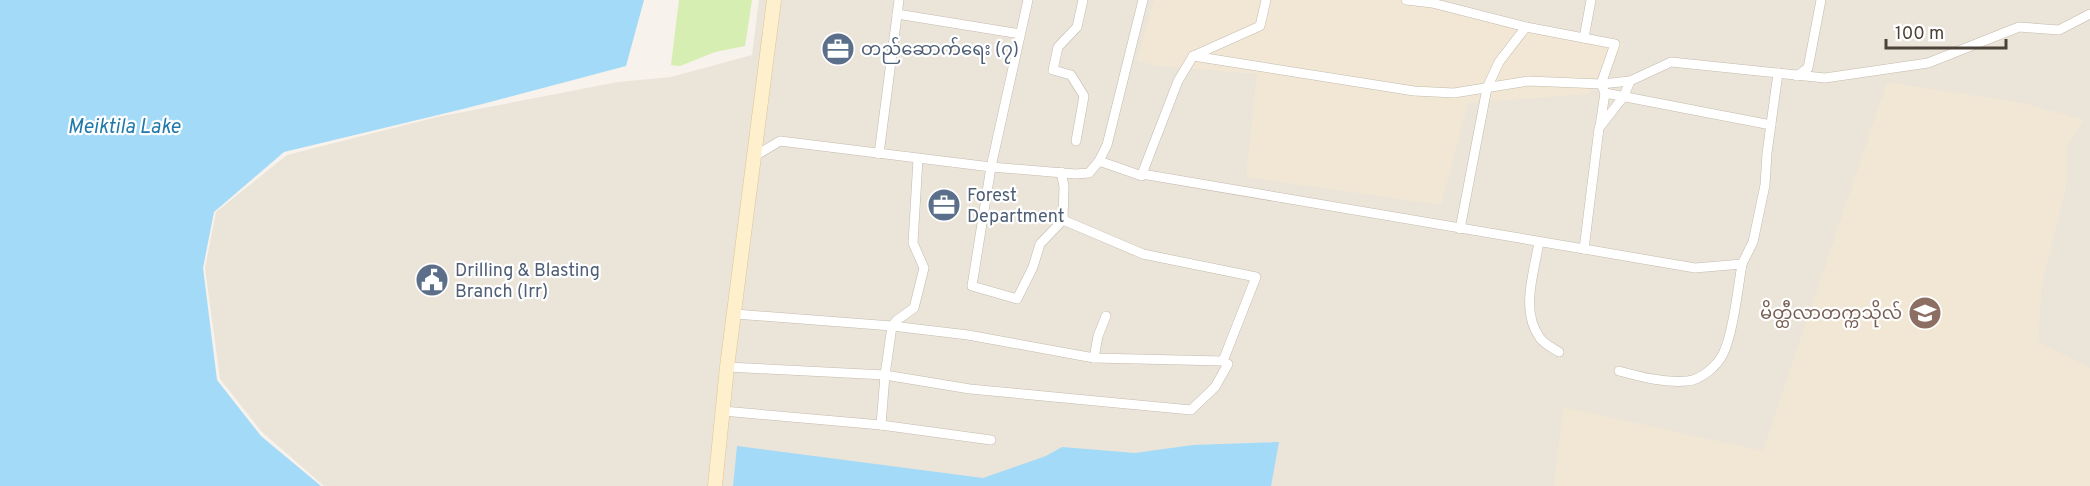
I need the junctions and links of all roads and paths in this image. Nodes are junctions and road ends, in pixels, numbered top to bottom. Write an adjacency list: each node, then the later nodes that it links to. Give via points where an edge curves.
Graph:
1 (774, 0): 28 (street)
2 (899, 0): 11 (street)
3 (1028, 0): 14 (street)
4 (1083, 0): 26 (street, via 1077,27 1058,47 1053,70 1071,75 1084,96)
5 (1143, 0): 30 (street, via 1107,145)
6 (1266, 0): 16 (street, via 1260,27)
7 (1406, 0): 10 (street)
8 (1591, 0): 15 (street)
9 (1821, 0): 18 (street, via 1808,68)
10 (1432, 2): 13 (street)
11 (897, 14): 14 (street); 27 (street)
12 (2090, 14): 18 (street, via 2059,30 2019,27 1928,63 1825,78)
13 (1526, 27): 15 (street); 21 (street, via 1499,62)
14 (1020, 34): 31 (street)
15 (1584, 38): 20 (street, via 1615,44)
16 (1193, 56): 21 (street, via 1414,91 1454,93); 33 (street, via 1178,81)
17 (1778, 73): 18 (street); 19 (street, via 1671,62); 24 (street)
18 (1797, 76)
19 (1630, 81): 20 (street); 23 (street)
20 (1601, 84): 21 (street, via 1528,81); 22 (street)
21 (1487, 88): 35 (street)
22 (1605, 93): 23 (street); 25 (street)
23 (1624, 96): 24 (street); 25 (street)
24 (1771, 125): 38 (street, via 1765,185 1753,242)
25 (1599, 128): 37 (street)
26 (1076, 141)
27 (879, 154): 28 (street, via 780,141); 29 (street)
28 (755, 156): 39 (street)
29 (918, 159): 31 (street); 41 (street, via 913,243 924,268 914,308)
30 (1099, 161): 32 (street, via 1089,173); 33 (street)
31 (991, 167): 32 (street); 34 (street, via 972,286 1017,299 1040,244)
32 (1061, 172): 34 (street)
33 (1142, 174): 35 (street)
34 (1064, 220): 44 (street, via 1143,254 1256,277)
35 (1460, 229): 36 (street)
36 (1539, 242): 37 (street); 42 (street, via 1528,306 1541,340)
37 (1584, 249): 38 (street, via 1695,268)
38 (1742, 264): 46 (street, via 1728,340 1722,356 1708,372 1690,381 1657,380)
39 (735, 314): 41 (street); 45 (street)
40 (1106, 316): 43 (street)
41 (892, 326): 43 (street, via 968,335); 47 (street)
42 (1559, 352)
43 (1094, 358): 44 (street)
44 (1223, 361): 47 (street, via 1228,364 1215,387 1191,410 970,389)
45 (728, 367): 47 (street); 48 (street)
46 (1619, 371)
47 (885, 375): 49 (street)
48 (723, 411): 49 (street); 51 (street)
49 (881, 425): 50 (street)
50 (991, 441)
51 (715, 486)

